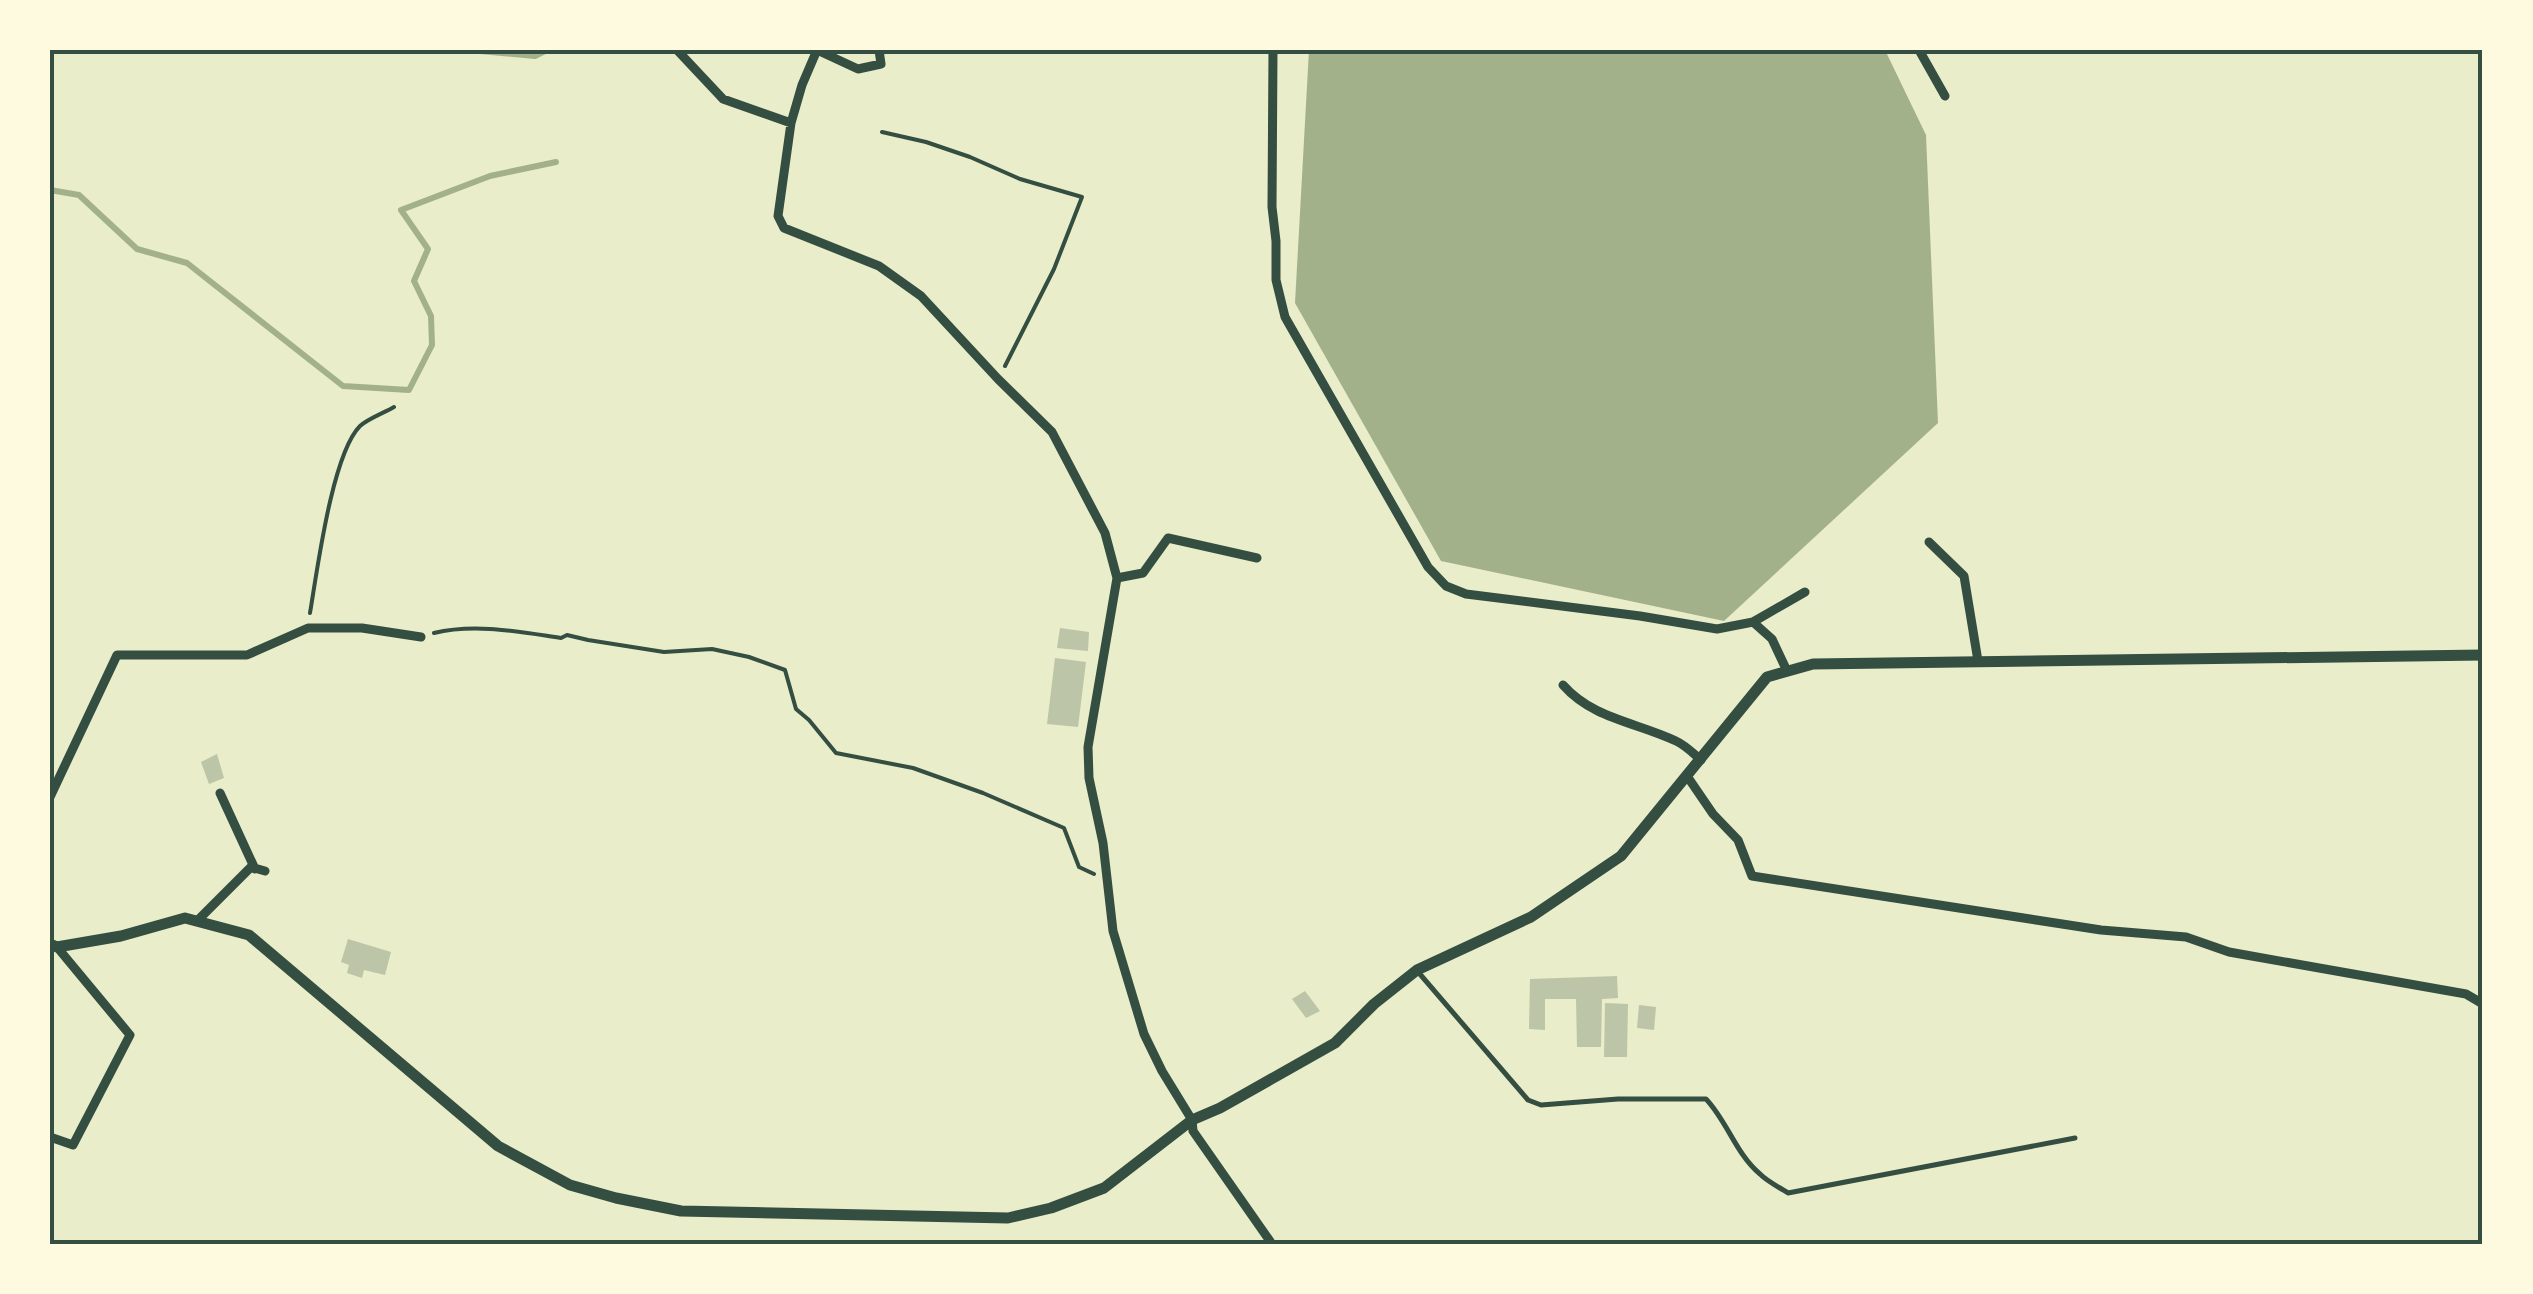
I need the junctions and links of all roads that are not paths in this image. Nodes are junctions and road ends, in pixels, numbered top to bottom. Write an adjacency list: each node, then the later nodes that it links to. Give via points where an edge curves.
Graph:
1 (677, 50): 6 (street, via 724,99)
2 (879, 50): 6 (street, via 881,64 858,69 818,50)
3 (1273, 50): 11 (street, via 1272,207 1276,280 1286,317 1428,567 1446,586 1466,594 1718,628)
4 (1919, 50): 5 (street)
5 (1944, 96)
6 (791, 123): 9 (street, via 778,216 784,228 879,266 921,296 1052,432 1104,533)
7 (1929, 542): 14 (street, via 1964,576)
8 (1257, 558): 9 (street, via 1168,538 1143,573)
9 (1117, 578): 25 (street, via 1088,747 1089,778 1113,931 1144,1034)
10 (1806, 592): 11 (street)
11 (1753, 622): 15 (street, via 1772,639)
12 (420, 636): 20 (street, via 308,628 247,655 117,655)
13 (2483, 655): 14 (street)
14 (1978, 662): 15 (street, via 1813,664)
15 (1786, 671): 17 (street, via 1767,677)
16 (1563, 685): 17 (street, via 1592,709 1678,742)
17 (1700, 760): 18 (street)
18 (1688, 776): 23 (street, via 1621,856 1531,917); 24 (street, via 1738,840 1752,876 2186,937 2229,952 2466,994)
19 (220, 793): 21 (street, via 260,870 251,868)
20 (50, 796)
21 (198, 922): 22 (street, via 185,918); 25 (street, via 249,935 498,1146 570,1185 681,1212 1008,1218 1104,1188)
22 (53, 946): 26 (street, via 130,1035 73,1145)
23 (1417, 970): 25 (street, via 1335,1043); 27 (lane, via 1528,1100 1706,1100 1758,1174 1788,1193)
24 (2483, 1004)
25 (1192, 1120): 28 (street)
26 (50, 1137)
27 (2074, 1138)
28 (1272, 1244)

